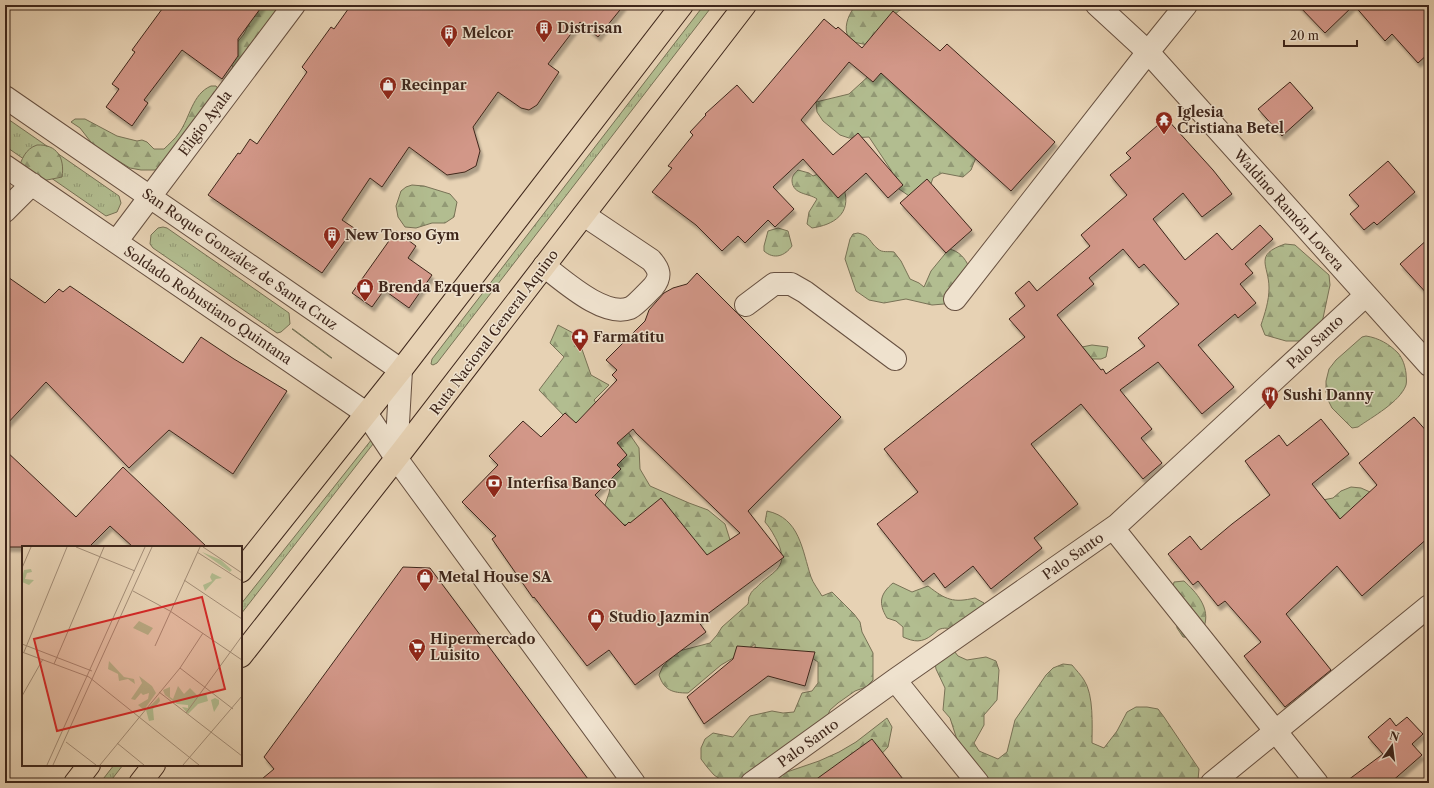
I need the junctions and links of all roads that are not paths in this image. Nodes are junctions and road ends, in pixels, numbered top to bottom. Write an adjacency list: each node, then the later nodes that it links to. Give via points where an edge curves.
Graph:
1 (294, 5): 10 (street, Eligio Ayala)
2 (682, 5): 20 (highway)
3 (745, 5): 12 (highway, Ruta Nacional General Aquino)
4 (1097, 5): 6 (street, Waldino Ramón Lovera)
5 (1186, 5): 6 (street)
6 (1148, 52): 15 (street, Waldino Ramón Lovera); 16 (street)
7 (5, 97): 10 (street, San Roque González de Santa Cruz)
8 (5, 166): 9 (street, Soldado Robustiano Quintana)
9 (32, 184): 11 (street); 13 (street, Soldado Robustiano Quintana)
10 (150, 196): 13 (street, Eligio Ayala); 20 (street, San Roque González de Santa Cruz)
11 (5, 211)
12 (584, 215): 14 (highway, Ruta Nacional General Aquino); 14 (street, via 651,260 659,275 654,286 631,308 616,309 592,301)
13 (116, 242): 21 (street, Soldado Robustiano Quintana)
14 (544, 266): 22 (highway, Ruta Nacional General Aquino)
15 (1366, 295): 19 (street, Waldino Ramón Lovera); 23 (street, Palo Santo)
16 (955, 299)
17 (746, 306): 18 (street, via 774,284 791,284)
18 (895, 359)
19 (1429, 365)
20 (401, 370): 21 (highway); 22 (street)
21 (366, 413): 22 (street, Soldado Robustiano Quintana); 24 (highway)
22 (396, 458): 26 (highway, Ruta Nacional General Aquino); 33 (street, Soldado Robustiano Quintana)
23 (1113, 528): 27 (street, Palo Santo); 28 (street)
24 (242, 569)
25 (1429, 606): 28 (street)
26 (242, 655)
27 (894, 680): 34 (street, Palo Santo); 35 (street)
28 (1276, 731): 36 (street); 37 (street)
29 (88, 766): 31 (highway)
30 (153, 766): 32 (highway)
31 (75, 783)
32 (140, 783)
33 (634, 783)
34 (752, 783)
35 (978, 783)
36 (1212, 783)
37 (1317, 783)

